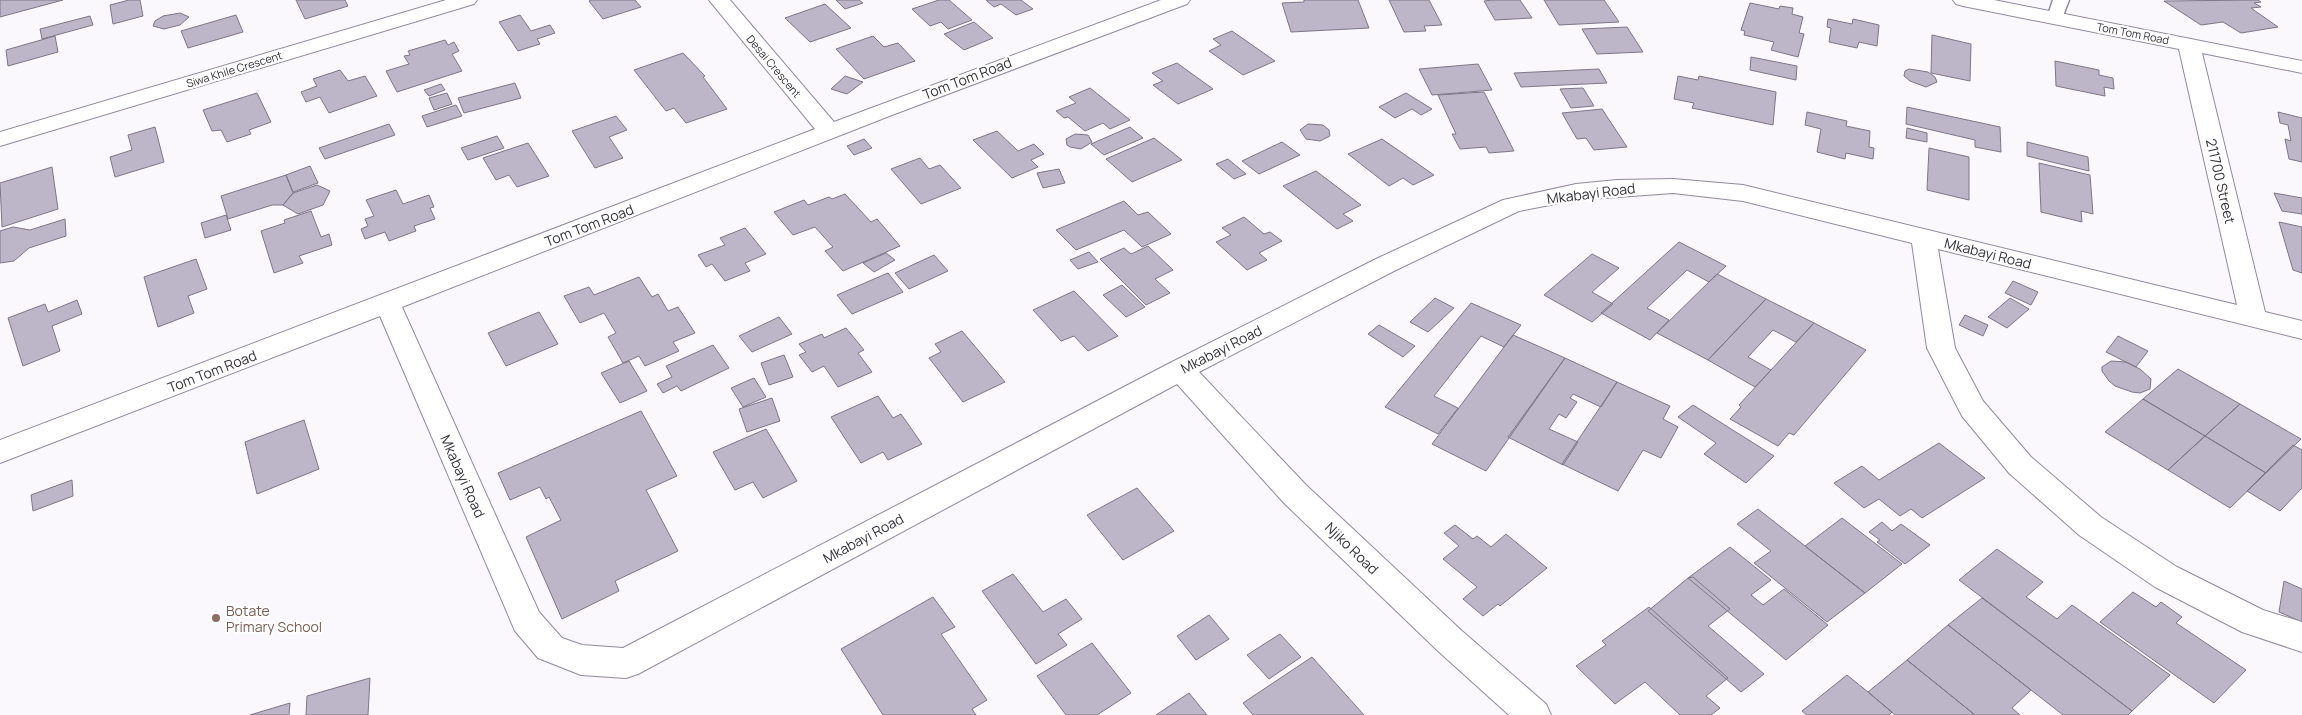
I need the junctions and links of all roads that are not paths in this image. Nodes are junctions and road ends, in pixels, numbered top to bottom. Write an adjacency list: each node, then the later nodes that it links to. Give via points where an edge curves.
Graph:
1 (467, 0): 9 (street, Siwa Khile Crescent)
2 (718, 0): 8 (street, Desai Crescent)
3 (1180, 0): 8 (street, Tom Tom Road)
4 (1963, 0): 5 (street, Tom Tom Road)
5 (2058, 9): 6 (street, Tom Tom Road)
6 (2189, 45): 7 (street, Tom Tom Road); 12 (street, 211700 Street)
7 (2302, 67)
8 (829, 131): 11 (street, Tom Tom Road)
9 (0, 138)
10 (1924, 237): 12 (street, Mkabayi Road); 14 (street, Mkabayi Road, via 1743,194 1673,186 1576,192 1512,205 1385,265); 16 (street, via 1941,348 1972,408 2020,465 2090,526 2166,576 2254,622)
11 (388, 304): 14 (street, Mkabayi Road, via 527,621 550,648 581,660 626,663); 15 (street, Tom Tom Road)
12 (2253, 318): 13 (street, Mkabayi Road)
13 (2302, 330)
14 (1180, 370): 17 (street, Njiko Road, via 1296,494 1450,641)
15 (0, 452)
16 (2302, 637)
17 (1534, 715)

